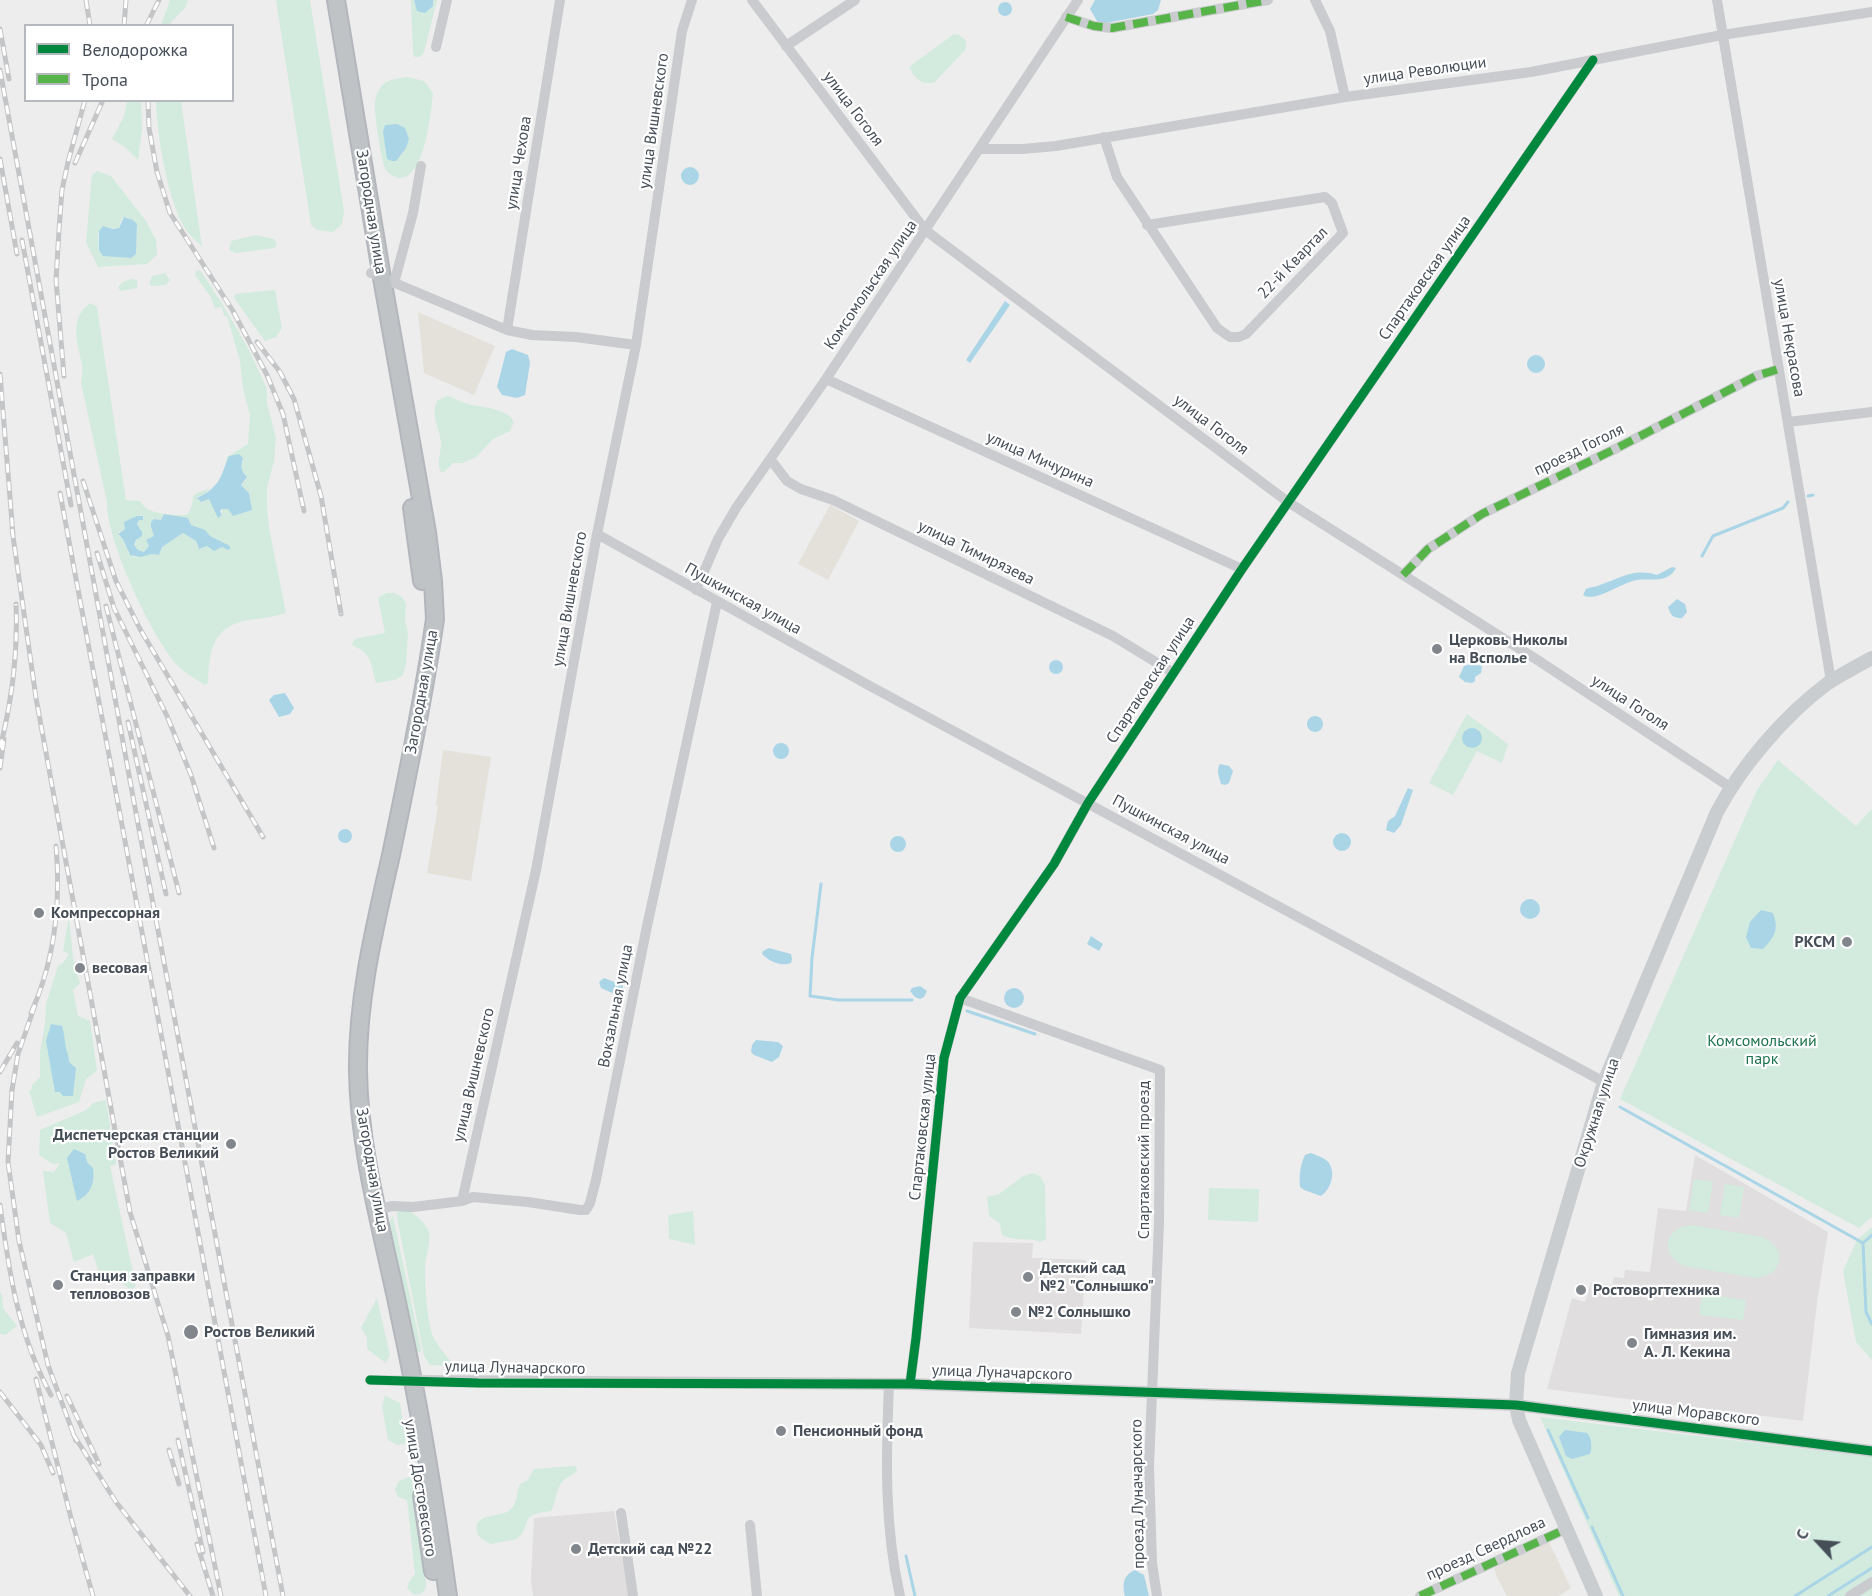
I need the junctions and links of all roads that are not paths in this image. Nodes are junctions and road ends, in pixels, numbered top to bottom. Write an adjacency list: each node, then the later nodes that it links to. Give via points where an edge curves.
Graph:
1 (325, 0): 24 (highway, Загородная улица)
2 (336, 0): 24 (highway, Загородная улица)
3 (447, 0): 16 (street)
4 (560, 0): 25 (street, улица Чехова)
5 (692, 0): 26 (street, улица Вишневского, via 682,31)
6 (752, 0): 15 (street, улица Гоголя)
7 (855, 0): 15 (street)
8 (1078, 0): 13 (street, Комсомольская улица)
9 (1268, 0): 13 (street, via 1112,28)
10 (1315, 0): 18 (street, via 1330,31)
11 (1717, 0): 14 (street, улица Некрасова)
12 (1872, 12): 14 (street, улица Революции)
13 (1066, 18): 20 (street, Комсомольская улица)
14 (1722, 35): 17 (street, улица Революции); 27 (street, улица Некрасова)
15 (786, 46): 23 (street, улица Гоголя)
16 (436, 47)
17 (1593, 60): 18 (street, улица Революции); 32 (street, Спартаковская улица)
18 (1345, 97): 19 (street, улица Революции)
19 (1104, 137): 20 (street, улица Революции, via 1023,149); 22 (street, 22-й Квартал, via 1117,177)
20 (981, 149): 23 (street, Комсомольская улица)
21 (421, 166): 24 (street, via 412,213)
22 (1147, 225): 22 (street, 22-й Квартал, via 1325,197 1332,203 1343,233 1246,334 1230,337 1217,328)
23 (925, 230): 28 (street, Комсомольская улица); 32 (street, улица Гоголя)
24 (382, 278): 25 (street); 46 (highway, Загородная улица, via 427,532 435,619 358,1033 361,1117); 48 (highway, Загородная улица, via 423,584 424,619 359,961 348,1063 351,1114 368,1214)
25 (507, 330): 26 (street)
26 (636, 345): 33 (street, улица Вишневского)
27 (1779, 369): 30 (street, улица Некрасова); 35 (street, проезд Гоголя, via 1756,376 1482,514 1428,549)
28 (826, 379): 31 (street, Комсомольская улица); 34 (street, улица Мичурина)
29 (1872, 412): 30 (street)
30 (1788, 422): 40 (street, улица Некрасова)
31 (771, 460): 36 (street, Комсомольская улица, via 718,539); 39 (street, улица Тимирязева, via 787,480 801,489 833,500 1113,636)
32 (1288, 502): 34 (street, Спартаковская улица); 35 (street, улица Гоголя)
33 (597, 534): 36 (street, Пушкинская улица); 45 (street, улица Вишневского, via 536,870)
34 (1242, 569): 39 (street, Спартаковская улица)
35 (1403, 575): 41 (street, улица Гоголя)
36 (696, 590): 37 (street, Пушкинская улица)
37 (717, 602): 42 (street, Пушкинская улица); 45 (street, Вокзальная улица, via 590,1203 580,1210 473,1197)
38 (1872, 658): 40 (main road, Окружная улица)
39 (1172, 672): 42 (street, Спартаковская улица)
40 (1831, 681): 41 (main road, Окружная улица, via 1786,722)
41 (1730, 787): 44 (main road, Окружная улица)
42 (1089, 803): 43 (street, Спартаковская улица, via 1054,864); 44 (street, Пушкинская улица)
43 (960, 998): 50 (street, Спартаковская улица, via 944,1059); 51 (street, Спартаковский проезд, via 1160,1070)
44 (1604, 1082): 52 (main road, Окружная улица, via 1523,1356)
45 (462, 1201): 46 (street, Вокзальная улица)
46 (377, 1209): 48 (highway, Загородная улица)
47 (370, 1380): 48 (street)
48 (409, 1381): 49 (street, улица Луначарского); 58 (highway, улица Достоевского); 59 (highway, улица Достоевского, via 437,1517)
49 (889, 1384): 50 (street, улица Луначарского); 62 (street, via 886,1506)
50 (910, 1384): 51 (street, улица Луначарского)
51 (1152, 1391): 52 (street, улица Луначарского); 63 (street, проезд Луначарского, via 1150,1520)
52 (1516, 1405): 53 (street, улица Моравского); 56 (main road, Окружная улица)
53 (1872, 1451)
54 (621, 1513): 60 (street)
55 (750, 1525): 61 (street)
56 (1566, 1529): 64 (street, проезд Свердлова); 65 (main road, Окружная улица)
57 (1872, 1582): 66 (street)
58 (436, 1596)
59 (448, 1596)
60 (633, 1596)
61 (757, 1596)
62 (900, 1596)
63 (1157, 1596)
64 (1420, 1596)
65 (1596, 1596)
66 (1850, 1596)

